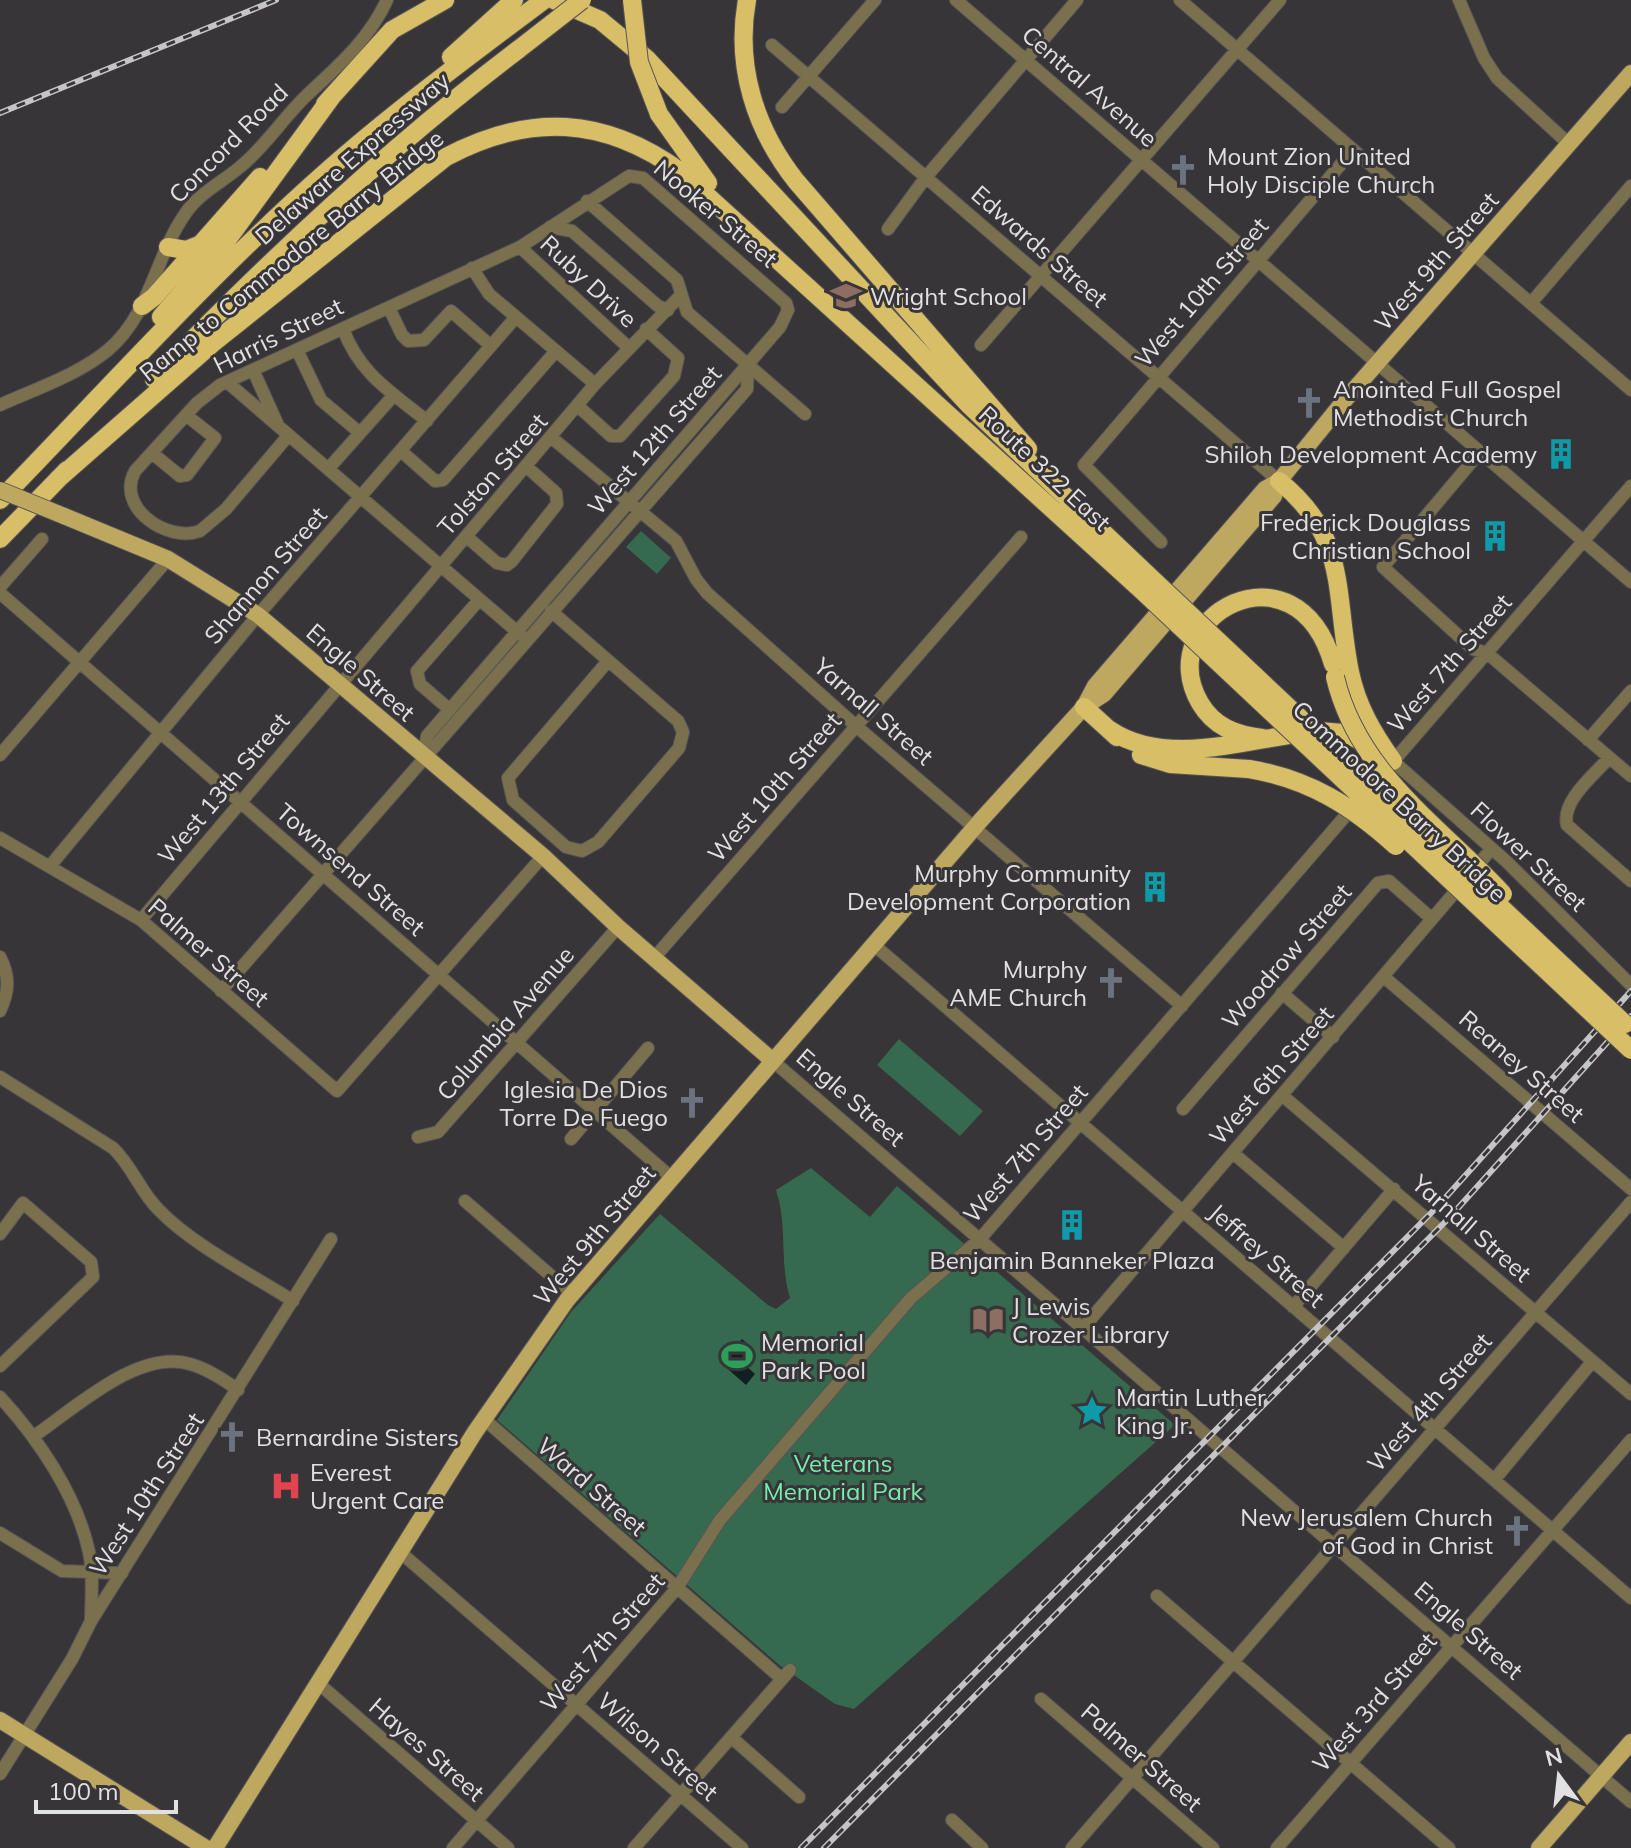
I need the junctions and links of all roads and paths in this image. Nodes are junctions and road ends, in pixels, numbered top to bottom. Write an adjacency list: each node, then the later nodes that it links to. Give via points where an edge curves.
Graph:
1 (387, 0): 34 (street, Concord Road, via 370,33 331,76 246,162 193,203)
2 (445, 0): 20 (highway, via 392,30)
3 (514, 0): 22 (highway)
4 (544, 0): 22 (highway, Delaware Expressway)
5 (554, 0): 84 (highway, via 600,20 647,59 970,406)
6 (582, 0): 76 (highway, Delaware Expressway, bridge, via 439,111 294,240)
7 (632, 0): 61 (highway, bridge, via 639,62 659,114 700,175)
8 (747, 0): 84 (highway, via 746,75 754,108 776,153)
9 (875, 0): 19 (street)
10 (956, 0): 17 (street, Central Avenue)
11 (1077, 0): 17 (street)
12 (1180, 0): 16 (street)
13 (1280, 0): 16 (street)
14 (1459, 0): 23 (street, via 1484,58 1511,94)
15 (772, 45): 19 (street, Edwards Street)
16 (1237, 49): 24 (street); 25 (street)
17 (1027, 61): 25 (street, Central Avenue); 26 (street)
18 (1631, 73): 23 (main road, West 9th Street)
19 (809, 77): 21 (street); 26 (street, Edwards Street)
20 (333, 95): 33 (highway); 81 (highway, via 225,243)
21 (782, 107)
22 (371, 133): 81 (highway, Delaware Expressway, via 257,236)
23 (1569, 144): 36 (main road, West 9th Street)
24 (1353, 150): 36 (street); 37 (street, West 10th Street)
25 (1142, 161): 37 (street, Central Avenue); 39 (street)
26 (926, 177): 31 (street); 39 (street, Edwards Street)
27 (1631, 186): 41 (street)
28 (587, 201): 29 (street, Nooker Street); 40 (street, via 674,275); 55 (street, Nooker Street, via 639,175 782,298 788,310 785,320)
29 (569, 213): 30 (street, Nooker Street); 32 (street)
30 (550, 227): 32 (street); 35 (street, Harris Street)
31 (888, 229)
32 (572, 231): 44 (street)
33 (201, 244): 34 (highway, via 186,250); 42 (highway)
34 (168, 247): 42 (street, Concord Road)
35 (520, 247): 38 (street, Harris Street); 51 (street, Ruby Drive)
36 (1474, 254): 41 (street); 54 (main road, West 9th Street)
37 (1258, 260): 54 (street, Central Avenue); 57 (street, West 10th Street)
38 (472, 268): 43 (street, Harris Street); 46 (street, via 489,294)
39 (1042, 277): 49 (street); 57 (street, Edwards Street)
40 (681, 295): 44 (street, Tolston Street); 45 (street)
41 (1531, 303): 58 (street)
42 (142, 306): 63 (street, Concord Road, via 107,351)
43 (389, 308): 47 (street, Harris Street); 50 (street, via 403,338 424,340 453,312)
44 (663, 309): 45 (street); 48 (street, Tolston Street)
45 (687, 312): 55 (street)
46 (516, 317): 50 (street, Shannon Street); 53 (street)
47 (343, 329): 52 (street, Harris Street); 62 (street, via 360,365)
48 (646, 329): 51 (street, Tolston Street); 64 (street, via 678,358 674,376 620,436 611,436)
49 (981, 345)
50 (491, 346): 67 (street, Shannon Street)
51 (629, 348): 60 (street, Tolston Street)
52 (297, 350): 56 (street, Harris Street); 69 (street, via 321,400)
53 (556, 351): 60 (street); 71 (street, via 443,480 435,481)
54 (1377, 364): 72 (street, Central Avenue); 77 (main road, West 9th Street)
55 (748, 365): 65 (street); 82 (street, West 12th Street); 83 (street, West 12th Street, via 747,389)
56 (253, 370): 59 (street, Harris Street); 68 (street)
57 (1158, 377): 77 (street, Edwards Street); 90 (street, West 10th Street, via 1084,465)
58 (1628, 381)
59 (227, 382): 66 (street, Harris Street); 68 (street)
60 (595, 384): 64 (street, Tolston Street)
61 (920, 386): 76 (highway, Ramp to Commodore Barry Bridge, via 663,159 606,133 566,126 524,128 472,143 414,181 213,343); 94 (highway, Route 322 East)
62 (394, 395): 67 (street); 69 (street)
63 (0, 405)
64 (579, 407): 70 (street, Tolston Street)
65 (805, 414)
66 (186, 415): 73 (street, Harris Street); 73 (street, via 215,438 187,475 180,476)
67 (427, 421): 71 (street, Shannon Street)
68 (284, 433): 73 (street, Harris Street, via 215,521 193,534 151,521 134,506 132,475); 75 (street)
69 (360, 433): 75 (street)
70 (552, 438): 74 (street, Tolston Street); 82 (street, Yarnall Street)
71 (401, 451): 80 (street, Shannon Street)
72 (1480, 452): 89 (street, Central Avenue); 104 (street, via 1383,567 1473,649)
73 (152, 453)
74 (527, 467): 85 (street, Tolston Street); 85 (street, via 556,493 557,504 512,561 497,563)
75 (328, 469): 80 (street)
76 (58, 479): 87 (highway, Delaware Expressway)
77 (1279, 481): 91 (highway, via 1317,519); 110 (main road, West 9th Street, via 1274,496 1104,694)
78 (1631, 486): 89 (street, West 7th Street)
79 (0, 490): 92 (main road, Engle Street, bridge)
80 (361, 497): 93 (street); 101 (street, Shannon Street)
81 (0, 499)
82 (628, 502): 83 (street, Yarnall Street); 99 (street, West 12th Street)
83 (641, 512): 100 (street, West 12th Street); 112 (street, Yarnall Street, via 676,541 707,593)
84 (1081, 512): 94 (highway)
85 (467, 537): 93 (street, Tolston Street)
86 (1021, 537): 112 (street, West 10th Street)
87 (0, 539)
88 (42, 539): 96 (street)
89 (1583, 541): 95 (street, Central Avenue); 104 (street, West 7th Street)
90 (1161, 542)
91 (1333, 554): 107 (highway); 120 (highway, via 1354,685 1370,726)
92 (168, 559): 101 (main road, Engle Street); 106 (street)
93 (441, 568): 98 (street); 108 (street, Tolston Street)
94 (1142, 580): 143 (highway, Commodore Barry Bridge, bridge); 144 (highway, Commodore Barry Bridge, bridge)
95 (1631, 582)
96 (0, 587)
97 (0, 593): 106 (street, Townsend Street)
98 (479, 600): 102 (street); 111 (street, via 417,671 420,684)
99 (542, 604): 100 (street); 102 (street, West 12th Street)
100 (554, 614): 103 (street, West 12th Street); 105 (street)
101 (258, 615): 108 (main road, Engle Street); 114 (street, Shannon Street)
102 (517, 632): 103 (street); 111 (street, West 12th Street)
103 (529, 642): 118 (street, West 12th Street, via 437,748)
104 (1487, 653): 116 (street); 120 (street, West 7th Street)
105 (608, 661): 105 (street, via 678,721 683,732 679,748 598,842 582,851 566,847 524,810 508,785 514,768)
106 (78, 662): 114 (street, Townsend Street); 117 (street)
107 (1334, 671): 115 (highway, via 1313,621 1282,601 1237,602 1207,622 1190,664 1198,699 1222,726); 144 (highway, bridge, via 1353,729 1382,775 1470,859)
108 (340, 686): 118 (main road, Engle Street); 122 (street, West 13th Street)
109 (1631, 691): 116 (street)
110 (1084, 707): 113 (highway); 123 (main road, West 9th Street)
111 (450, 710): 118 (street, West 12th Street, via 427,736)
112 (856, 726): 123 (street, Yarnall Street); 135 (street, West 10th Street)
113 (1110, 730): 115 (highway, via 1135,744 1163,750); 143 (highway, bridge, via 1135,752 1160,762 1249,769 1306,784 1359,814)
114 (161, 733): 122 (street, Townsend Street); 127 (street, Shannon Street)
115 (1262, 738): 120 (highway, via 1335,732 1359,739)
116 (1588, 740): 119 (street)
117 (0, 755)
118 (424, 756): 126 (main road, Engle Street); 128 (street, West 12th Street)
119 (1609, 758): 121 (street); 129 (street, via 1568,805 1567,825)
120 (1393, 761): 125 (street, Flower Street); 141 (street, West 7th Street)
121 (1631, 776)
122 (239, 801): 128 (street, Townsend Street); 131 (street, West 13th Street)
123 (974, 828): 133 (main road, West 9th Street); 141 (street, Yarnall Street)
124 (0, 838): 127 (street, Palmer Street)
125 (1491, 849): 130 (street, West 6th Street); 138 (street, Flower Street)
126 (543, 856): 132 (main road, Engle Street); 136 (street)
127 (50, 866): 131 (street, Palmer Street)
128 (323, 874): 136 (street, Townsend Street); 139 (street, West 12th Street)
129 (1631, 881)
130 (1432, 919): 137 (street, West 6th Street); 140 (street, Woodrow Street, via 1389,881 1378,883)
131 (141, 920): 139 (street, Palmer Street)
132 (618, 927): 135 (main road, Engle Street); 146 (street, Columbia Avenue)
133 (873, 944): 149 (main road, West 9th Street); 154 (street, Jeffrey Street)
134 (0, 957): 142 (street, via 8,991)
135 (654, 958): 149 (main road, Engle Street)
136 (440, 976): 139 (street, Palmer Street, via 337,1091); 146 (street, Townsend Street)
137 (1384, 977): 145 (street, West 6th Street); 160 (street, Reaney Street)
138 (1631, 985)
139 (221, 991)
140 (1282, 993): 145 (street); 153 (street, Woodrow Street)
141 (1182, 1006): 154 (street, West 7th Street)
142 (0, 1011)
143 (1604, 1025): 148 (highway, Commodore Barry Bridge, bridge)
144 (1628, 1027)
145 (1333, 1037): 151 (street, West 6th Street)
146 (518, 1043): 152 (street, Townsend Street); 155 (street, Columbia Avenue, via 438,1132)
147 (648, 1048): 152 (street)
148 (1631, 1050)
149 (773, 1061): 158 (main road, West 9th Street); 166 (street, Engle Street)
150 (0, 1077): 169 (street, via 113,1148 168,1218)
151 (1283, 1096): 157 (street, West 6th Street); 159 (street, Yarnall Street)
152 (594, 1109): 156 (street); 158 (street, Townsend Street)
153 (1183, 1109)
154 (1080, 1123): 163 (street, Jeffrey Street); 166 (street, West 7th Street)
155 (418, 1137)
156 (571, 1139)
157 (1233, 1153): 163 (street, West 6th Street); 167 (street)
158 (672, 1178): 168 (main road, West 9th Street)
159 (1394, 1189): 167 (street); 171 (street, Yarnall Street)
160 (1631, 1189)
161 (465, 1201): 168 (street)
162 (1631, 1202): 171 (street, West 4th Street)
163 (1183, 1212): 170 (street, Jeffrey Street); 172 (street, West 6th Street)
164 (0, 1234): 174 (street, via 23,1203 91,1262 93,1277)
165 (331, 1239): 169 (street, West 10th Street)
166 (980, 1239): 172 (street, Engle Street); 189 (street, West 7th Street, via 902,1309 720,1520)
167 (1344, 1248): 170 (street)
168 (572, 1294): 178 (main road, West 9th Street)
169 (293, 1301): 175 (street, West 10th Street)
170 (1293, 1307): 179 (street, Jeffrey Street)
171 (1535, 1313): 173 (street, Yarnall Street); 179 (street, West 4th Street)
172 (1083, 1328): 185 (street, Engle Street)
173 (1592, 1362): 176 (street, Yarnall Street); 182 (street)
174 (0, 1366)
175 (238, 1390): 180 (street, via 187,1362 158,1361 133,1369); 187 (street, West 10th Street)
176 (1631, 1394)
177 (0, 1397): 180 (street)
178 (484, 1419): 186 (main road, West 9th Street); 189 (street, Ward Street)
179 (1435, 1429): 182 (street, Jeffrey Street); 185 (street, West 4th Street)
180 (34, 1436): 188 (street, via 69,1499 89,1551)
181 (1631, 1440): 183 (street, West 3rd Street)
182 (1494, 1480): 183 (street, Jeffrey Street)
183 (1552, 1530): 191 (street, Jeffrey Street); 193 (street, West 3rd Street)
184 (0, 1533): 188 (street, via 62,1571)
185 (1334, 1545): 193 (street, Engle Street); 194 (street, West 4th Street)
186 (400, 1552): 195 (main road, West 9th Street); 197 (street, Wilson Street)
187 (122, 1573): 188 (street); 192 (street, West 10th Street)
188 (91, 1574): 192 (street)
189 (677, 1588): 197 (street, West 7th Street); 200 (street, Ward Street, via 786,1674)
190 (1157, 1596): 194 (street)
191 (1631, 1598)
192 (91, 1621): 199 (street, West 10th Street)
193 (1451, 1647): 202 (street, West 3rd Street); 204 (street, Engle Street)
194 (1234, 1661): 202 (street); 205 (street, West 4th Street)
195 (318, 1683): 210 (street, Hayes Street); 212 (main road, West 9th Street)
196 (1041, 1699): 205 (street, Palmer Street)
197 (577, 1705): 206 (street, Wilson Street); 210 (street, West 7th Street)
198 (0, 1720): 199 (main road)
199 (25, 1735): 203 (street, West 10th Street); 211 (main road)
200 (731, 1737): 206 (street); 207 (street)
201 (1631, 1742): 204 (main road)
202 (1351, 1763): 220 (street, West 3rd Street); 221 (street)
203 (0, 1774)
204 (1601, 1776): 208 (street, Engle Street); 222 (main road)
205 (1133, 1777): 218 (street, West 4th Street); 219 (street, Palmer Street)
206 (681, 1795): 215 (street); 216 (street, Wilson Street)
207 (799, 1797)
208 (1631, 1802)
209 (952, 1820): 217 (street)
210 (476, 1821): 213 (street, West 7th Street); 214 (street, Hayes Street)
211 (206, 1848)
212 (215, 1848)
213 (453, 1848)
214 (508, 1848)
215 (634, 1848)
216 (742, 1848)
217 (982, 1848)
218 (1072, 1848)
219 (1213, 1848)
220 (1277, 1848)
221 (1449, 1848)
222 (1539, 1848)

